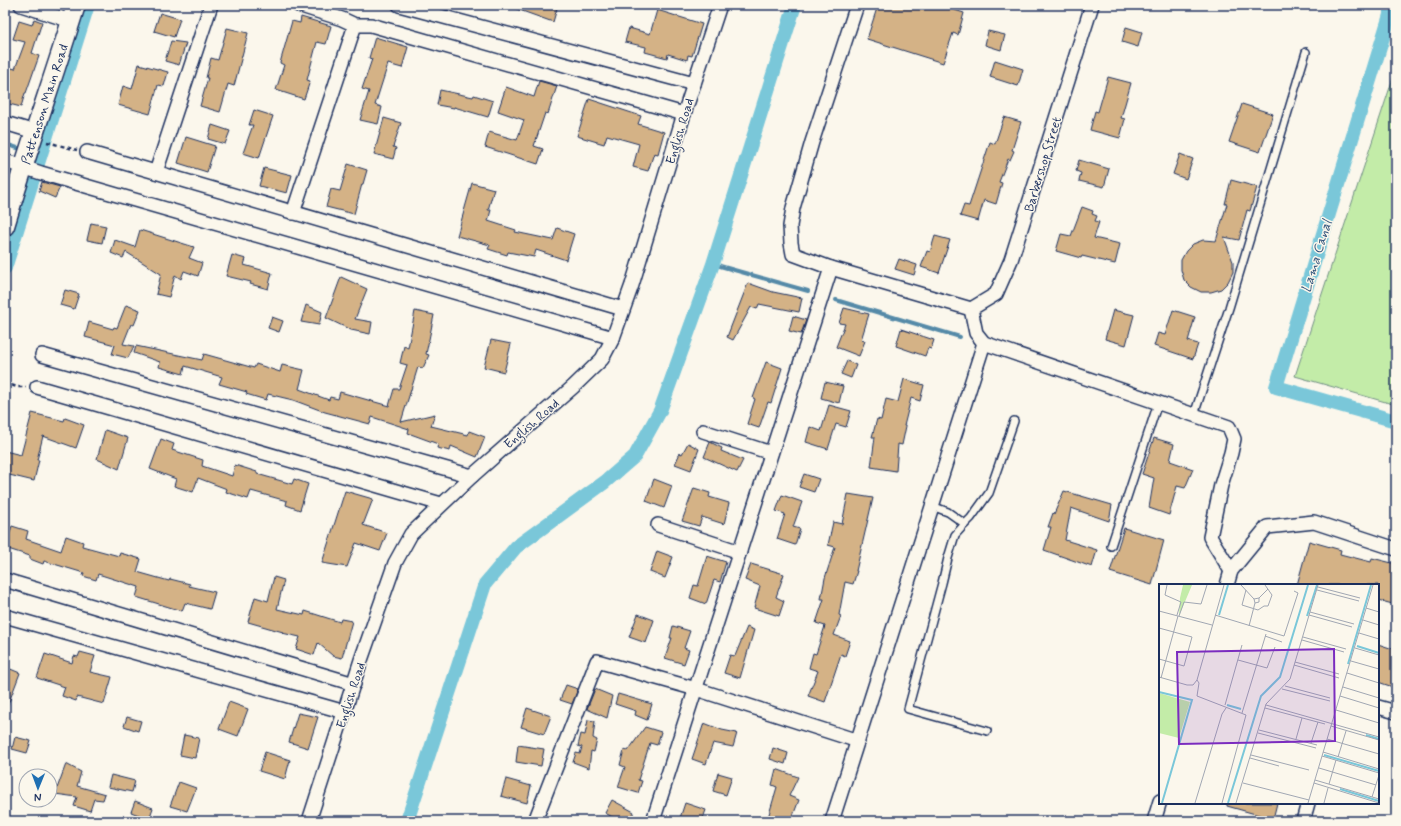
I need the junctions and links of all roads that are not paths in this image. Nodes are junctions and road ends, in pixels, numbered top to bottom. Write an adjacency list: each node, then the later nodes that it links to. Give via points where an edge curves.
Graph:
1 (21, 5): 8 (street)
2 (211, 5): 18 (street)
3 (298, 5): 9 (street)
4 (399, 5): 11 (street)
5 (720, 5): 11 (street, English Road)
6 (857, 5): 21 (street, via 812,142 790,226 793,254)
7 (1092, 5): 23 (street, Barbershop Street, via 1011,260 996,294)
8 (73, 13): 14 (street, Pattenson Main Road)
9 (355, 25): 12 (street, via 371,25); 19 (street)
10 (1306, 52): 29 (lane)
11 (694, 84): 12 (street, English Road)
12 (684, 114): 22 (street, English Road)
13 (5, 123): 14 (street)
14 (34, 136): 17 (street, Pattenson Main Road)
15 (87, 152): 18 (street)
16 (5, 161): 17 (street)
17 (24, 165): 20 (street, Pattenson Main Road); 24 (street, via 41,173)
18 (156, 172): 19 (street)
19 (293, 213): 22 (street)
20 (5, 226)
21 (831, 268): 23 (street); 32 (street)
22 (623, 309): 24 (street, English Road)
23 (971, 309): 25 (street, via 976,333)
24 (613, 338): 33 (street, English Road, via 602,359)
25 (984, 343): 28 (street); 35 (street)
26 (42, 355): 33 (street)
27 (37, 387): 34 (street)
28 (1158, 403): 29 (street); 38 (lane)
29 (1194, 415): 41 (street, via 1229,427 1234,439 1210,538)
30 (1014, 421): 36 (lane, via 989,493)
31 (703, 431): 32 (street)
32 (771, 453): 40 (street)
33 (472, 476): 34 (street, English Road)
34 (441, 504): 45 (street, English Road, via 411,534 395,563)
35 (932, 506): 36 (lane, via 948,512); 51 (street)
36 (965, 524): 50 (lane, via 955,535 908,709)
37 (658, 525): 40 (street)
38 (1111, 546)
39 (1396, 549): 41 (street, via 1314,522 1267,527)
40 (740, 552): 46 (street)
41 (1231, 570): 43 (street)
42 (5, 580): 45 (street)
43 (1227, 584)
44 (5, 616): 48 (street)
45 (354, 684): 48 (street, English Road)
46 (696, 689): 51 (street); 55 (street, via 597,661); 56 (street)
47 (1379, 707): 49 (street)
48 (345, 712): 54 (street, English Road)
49 (1396, 712)
50 (987, 731)
51 (858, 741): 57 (street)
52 (1159, 804): 58 (street)
53 (1308, 804): 59 (street)
54 (309, 821)
55 (536, 821)
56 (653, 821)
57 (832, 821)
58 (1154, 821)
59 (1303, 821)

